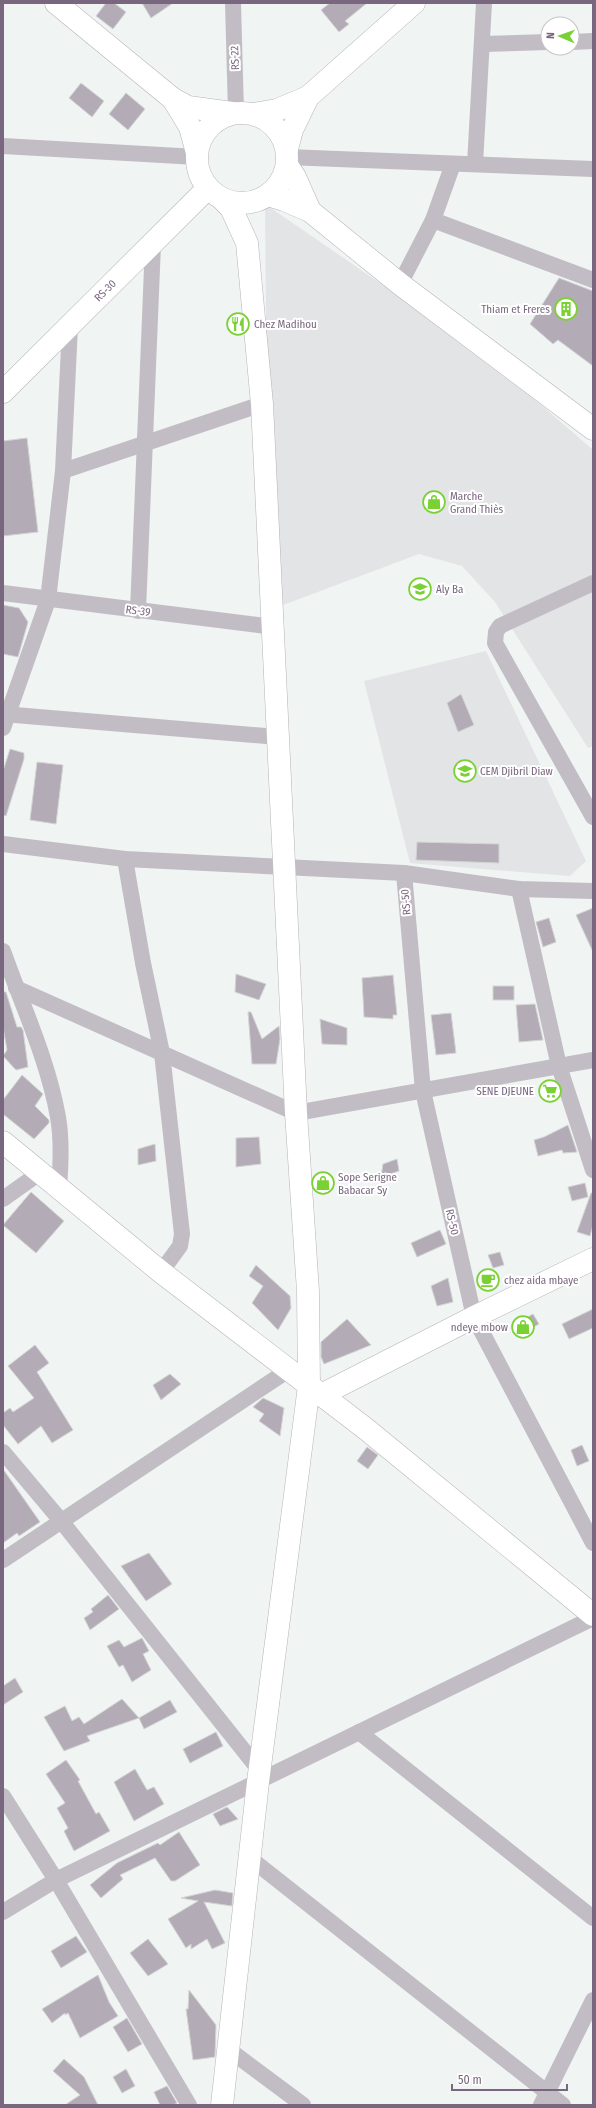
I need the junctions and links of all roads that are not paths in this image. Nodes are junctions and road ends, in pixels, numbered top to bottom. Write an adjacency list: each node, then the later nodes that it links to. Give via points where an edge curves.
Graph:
1 (56, 3): 10 (street)
2 (233, 3): 11 (street, RS-22)
3 (414, 3): 9 (street)
4 (484, 3): 8 (street)
5 (593, 41): 7 (street)
6 (540, 42): 8 (street)
7 (580, 42)
8 (483, 44): 16 (street)
9 (308, 96): 11 (street, via 277,110); 14 (street, via 292,130)
10 (173, 99): 11 (street, via 188,107); 13 (street, via 190,127)
11 (241, 114): 13 (street, via 219,118 208,127 200,139); 14 (street, via 266,119 276,127 283,137)
12 (3, 146): 13 (street)
13 (197, 155): 18 (street, via 198,168)
14 (287, 157): 15 (street); 19 (street, via 284,177 277,187); 20 (street)
15 (453, 164): 16 (street); 21 (street)
16 (475, 164): 17 (street)
17 (593, 169)
18 (215, 194): 19 (street, via 234,203 246,203); 22 (street, via 230,208); 23 (street, RS-30)
19 (263, 198): 20 (street, via 284,200); 22 (street)
20 (310, 211): 25 (street)
21 (433, 220): 24 (street); 25 (street)
22 (247, 242): 28 (street)
23 (153, 244): 26 (street, RS-30); 30 (street)
24 (593, 280)
25 (400, 284): 29 (street)
26 (70, 326): 27 (street, RS-30); 31 (street)
27 (3, 392)
28 (262, 404): 30 (street); 36 (street)
29 (593, 428)
30 (146, 442): 31 (street); 35 (street)
31 (63, 471): 34 (street)
32 (593, 583): 39 (street, via 500,626 496,632 496,643)
33 (3, 593): 34 (street, RS-39)
34 (48, 600): 35 (street, RS-39); 37 (street)
35 (138, 611): 36 (street, RS-39)
36 (274, 627): 38 (street)
37 (5, 719): 38 (street)
38 (278, 737): 42 (street)
39 (593, 817)
40 (3, 844): 41 (street)
41 (125, 859): 42 (street); 48 (street)
42 (284, 866): 43 (street); 52 (street)
43 (404, 873): 44 (street); 51 (street, RS-50)
44 (519, 889): 45 (street); 50 (street)
45 (593, 891)
46 (3, 951): 47 (street)
47 (16, 988): 48 (street); 56 (street, via 50,1082 58,1118 61,1153)
48 (162, 1053): 52 (street); 59 (street, via 182,1234 180,1246)
49 (593, 1060): 50 (street)
50 (559, 1066): 51 (street); 54 (street)
51 (423, 1091): 52 (street); 60 (street, RS-50)
52 (296, 1113): 62 (street)
53 (3, 1142): 55 (street)
54 (593, 1170)
55 (41, 1172): 56 (street); 57 (street)
56 (59, 1187): 59 (street)
57 (3, 1199)
58 (593, 1259): 60 (street)
59 (161, 1272): 61 (street)
60 (474, 1317): 62 (street); 65 (street, RS-50)
61 (290, 1370): 62 (street); 64 (street)
62 (315, 1390): 67 (street); 70 (street)
63 (3, 1452): 64 (street)
64 (62, 1522): 66 (street); 70 (street)
65 (593, 1543)
66 (3, 1560)
67 (593, 1615)
68 (593, 1618): 69 (street)
69 (359, 1732): 70 (street); 75 (street)
70 (259, 1777): 72 (street); 73 (street)
71 (3, 1796): 73 (street)
72 (251, 1859): 77 (street); 78 (street)
73 (56, 1880): 74 (street); 79 (street)
74 (3, 1912)
75 (593, 1918)
76 (593, 2000): 78 (street)
77 (228, 2049): 80 (street); 81 (street)
78 (544, 2099): 82 (street)
79 (189, 2105)
80 (222, 2105)
81 (303, 2105)
82 (562, 2105)

